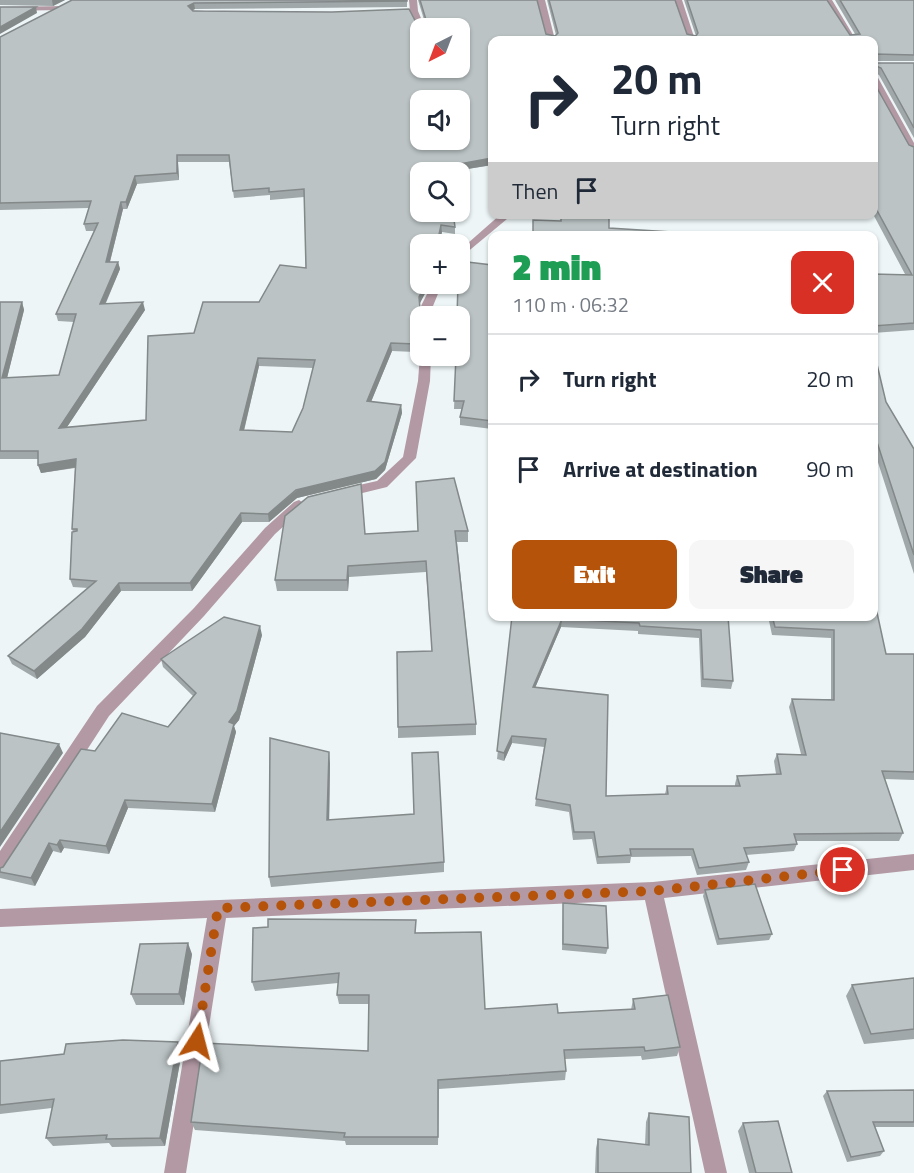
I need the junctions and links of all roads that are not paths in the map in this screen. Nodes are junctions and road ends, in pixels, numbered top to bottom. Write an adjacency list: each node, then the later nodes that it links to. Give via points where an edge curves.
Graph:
1 (413, 0): 7 (street)
2 (541, 0): 10 (street)
3 (678, 0): 11 (street)
4 (828, 0): 12 (street)
5 (0, 9): 8 (street, via 66,6)
6 (403, 11): 7 (street)
7 (414, 11): 9 (street)
8 (41, 16)
9 (417, 18)
10 (551, 36)
11 (691, 36)
12 (850, 36)
13 (878, 86): 14 (street)
14 (914, 151)
15 (502, 219): 17 (street)
16 (488, 231): 18 (street)
17 (488, 231)
18 (470, 247)
19 (425, 366): 21 (street, via 409,458 382,484 303,503 270,531 104,711)
20 (914, 862): 22 (street)
21 (0, 867)
22 (653, 891): 23 (street); 26 (street)
23 (218, 908): 24 (street); 25 (street)
24 (0, 918)
25 (175, 1173)
26 (716, 1173)

